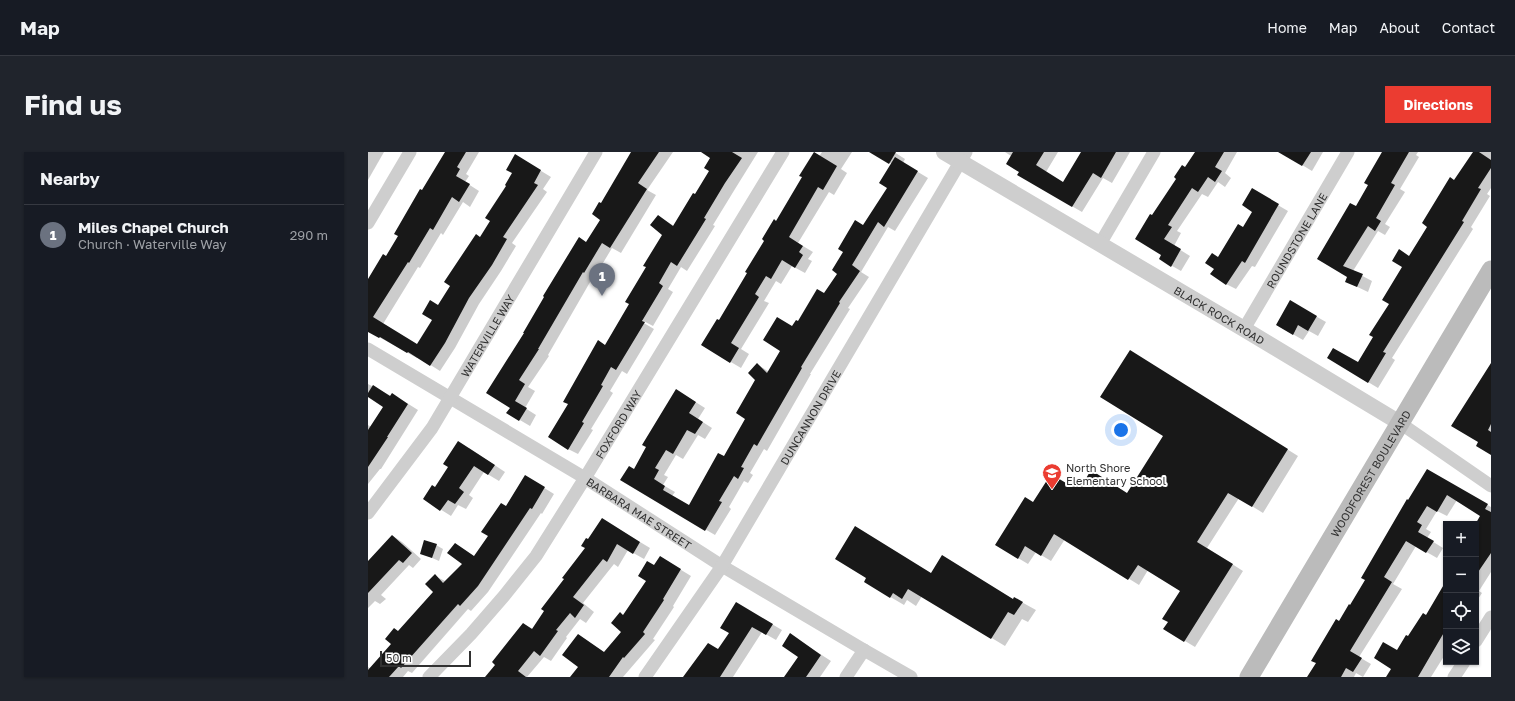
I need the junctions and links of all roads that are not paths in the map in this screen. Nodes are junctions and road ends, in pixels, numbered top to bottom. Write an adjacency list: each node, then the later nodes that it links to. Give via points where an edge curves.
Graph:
1 (410, 152): 8 (street)
2 (596, 152): 13 (street, WATERVILLE WAY)
3 (783, 152): 15 (street, FOXFORD WAY)
4 (944, 152): 7 (street, BLACK ROCK ROAD)
5 (1154, 152): 9 (street)
6 (1348, 152): 11 (street, ROUNDSTONE LANE)
7 (963, 157): 9 (street, BLACK ROCK ROAD); 18 (street, DUNCANNON DRIVE)
8 (368, 223)
9 (1100, 244): 11 (street, BLACK ROCK ROAD)
10 (1489, 279): 14 (main road, WOODFOREST BOULEVARD)
11 (1244, 329): 14 (street, BLACK ROCK ROAD)
12 (368, 349): 13 (street, BARBARA MAE STREET)
13 (449, 398): 15 (street, BARBARA MAE STREET); 17 (street, WATERVILLE WAY, via 432,428)
14 (1400, 423): 16 (street, BLACK ROCK ROAD); 27 (main road, WOODFOREST BOULEVARD)
15 (585, 478): 18 (street, BARBARA MAE STREET); 23 (street, FOXFORD WAY, via 536,556 471,634)
16 (1491, 486)
17 (368, 513)
18 (722, 566): 21 (street, BARBARA MAE STREET); 24 (street, DUNCANNON DRIVE)
19 (1491, 617): 20 (street)
20 (1479, 637)
21 (864, 650): 25 (street); 26 (street, BARBARA MAE STREET)
22 (1462, 665): 28 (street)
23 (429, 677)
24 (645, 677)
25 (846, 677)
26 (911, 677)
27 (1249, 677)
28 (1454, 677)

